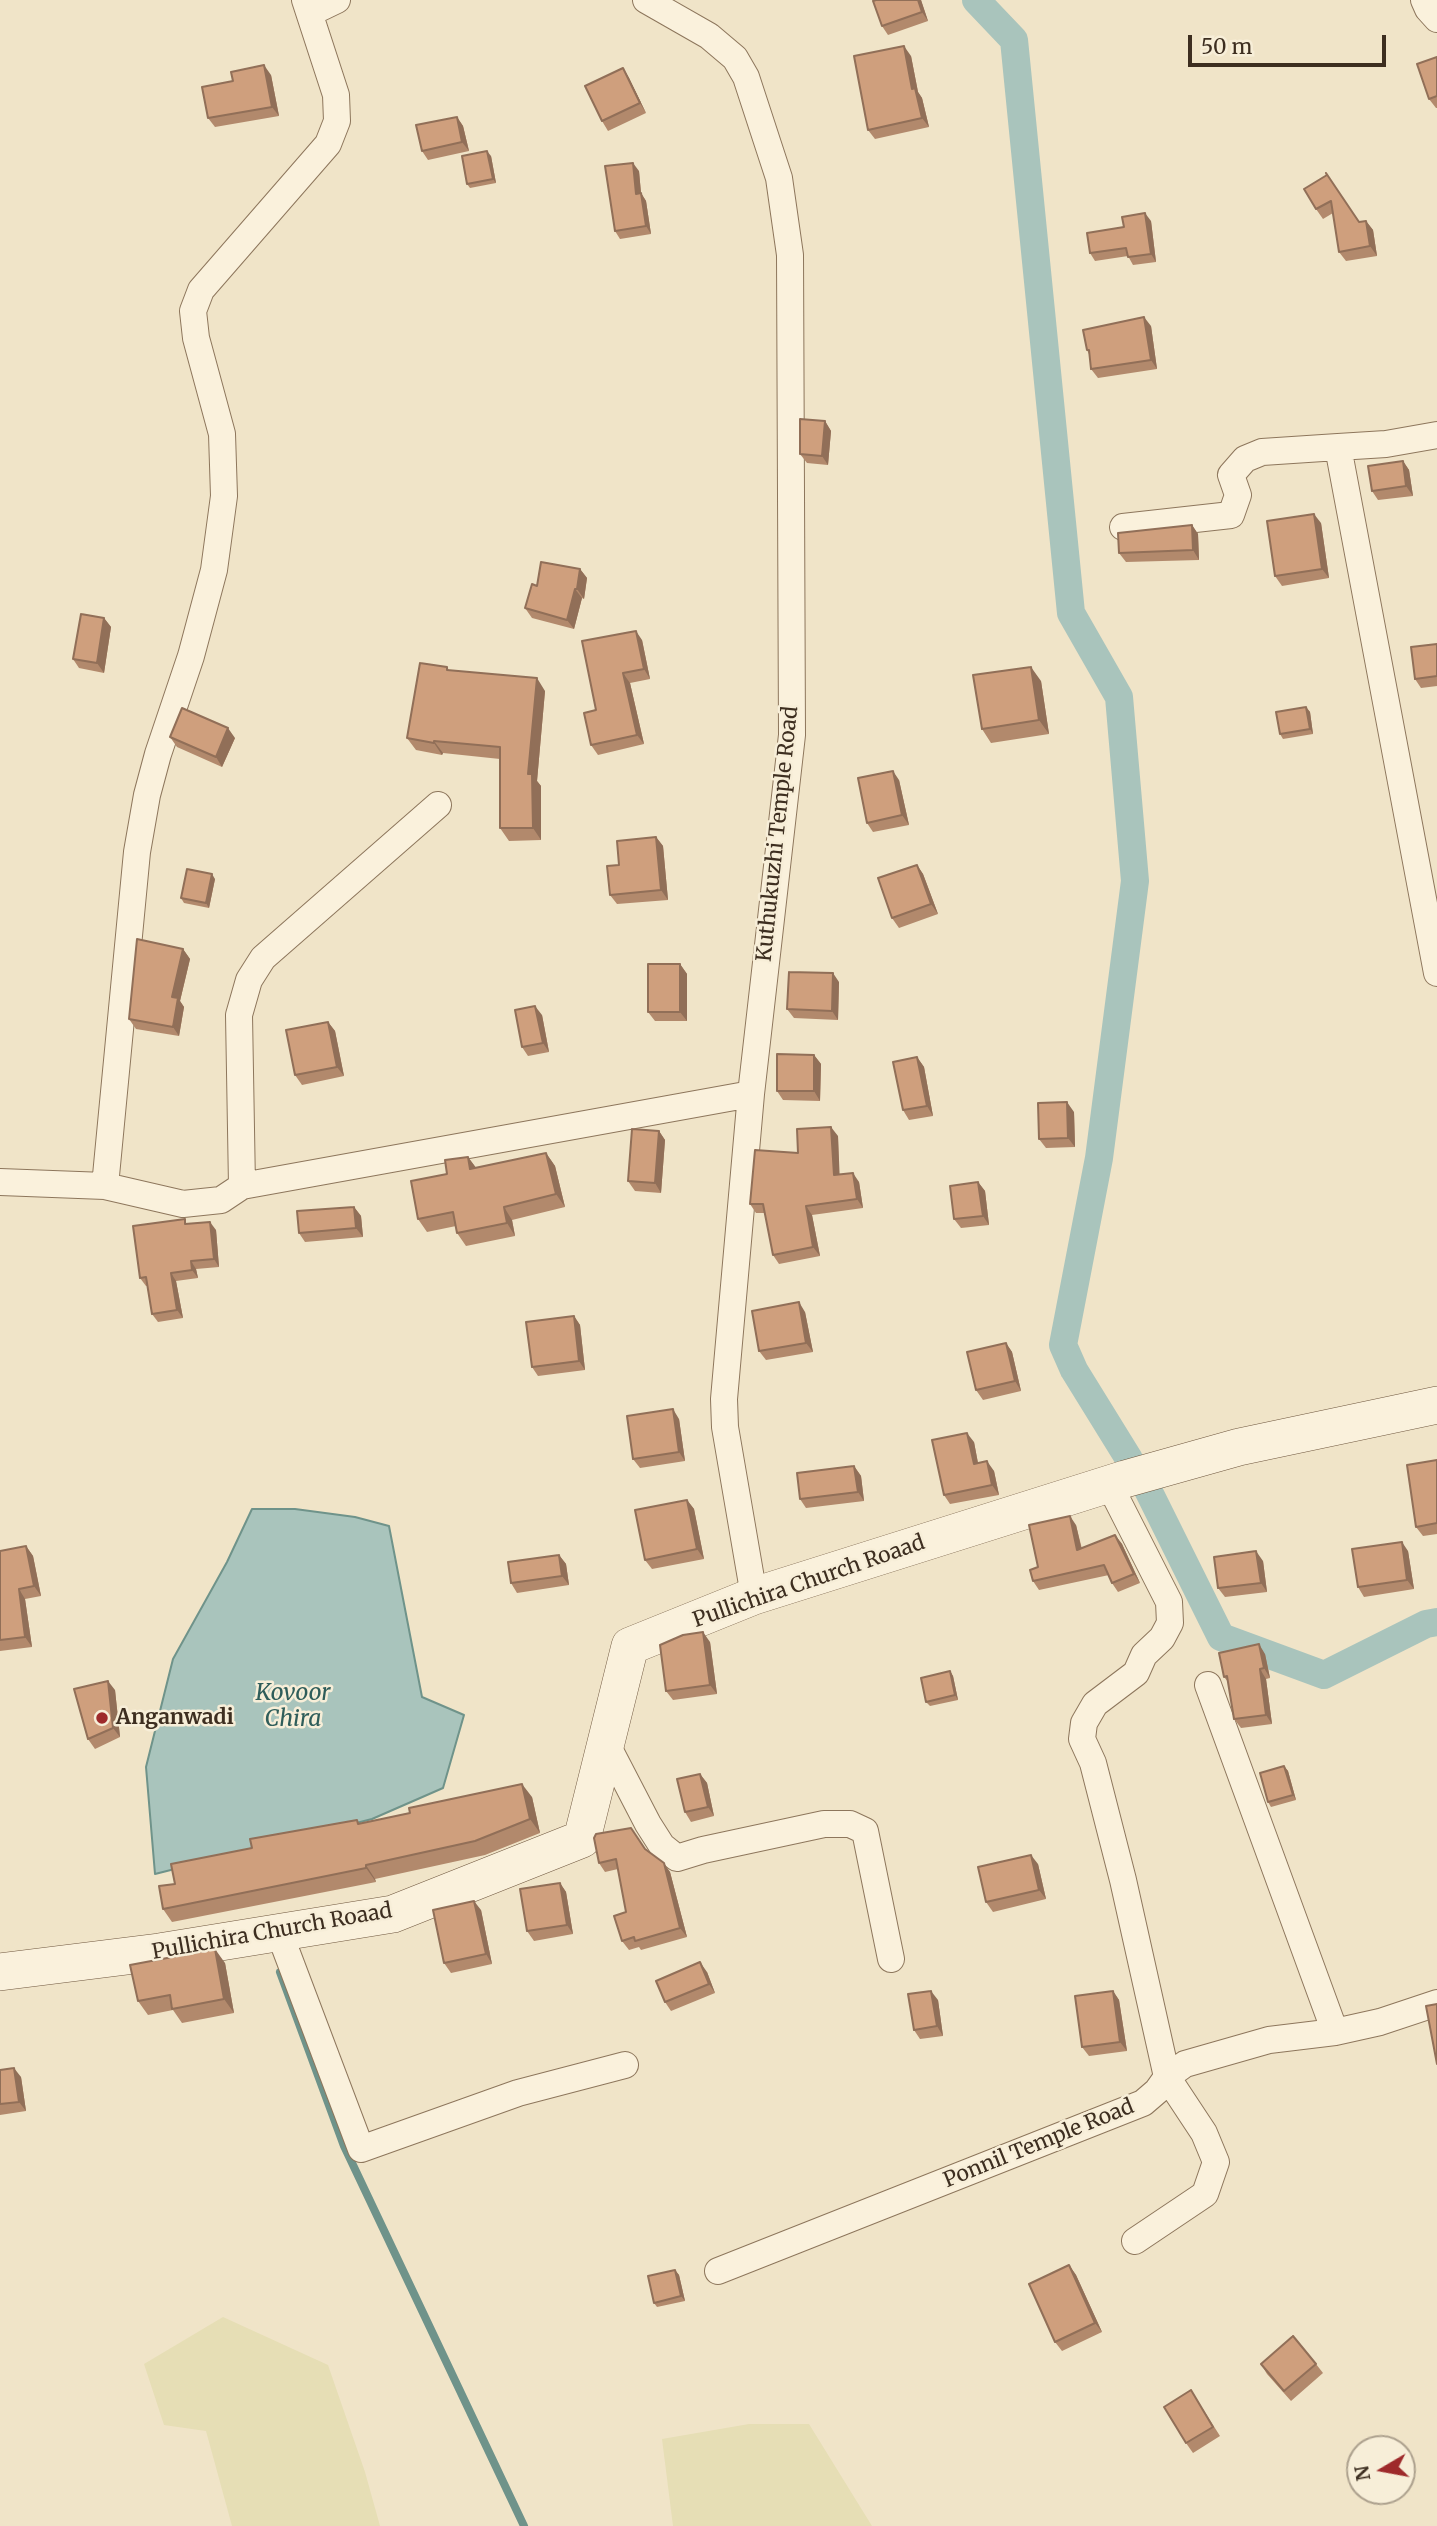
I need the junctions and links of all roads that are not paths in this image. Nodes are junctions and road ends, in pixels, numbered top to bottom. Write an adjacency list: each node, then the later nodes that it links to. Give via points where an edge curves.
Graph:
1 (337, 0): 4 (street)
2 (646, 0): 11 (street, Kuthukuzhi Temple Road, via 709,36 736,58 779,178 790,255 792,735)
3 (1424, 0): 5 (street)
4 (307, 7): 13 (street, via 336,95 337,121 328,144 201,290 192,311 195,338 222,433 224,496 214,570 158,754 137,852)
5 (1437, 19)
6 (1437, 435): 7 (street)
7 (1338, 447): 8 (street, via 1262,452 1245,458 1231,475 1238,495 1231,515); 10 (street)
8 (1123, 527)
9 (438, 805): 14 (street, via 263,958 249,980 239,1015)
10 (1437, 973)
11 (751, 1094): 14 (street); 17 (street, Kuthukuzhi Temple Road, via 724,1399)
12 (0, 1182): 13 (street)
13 (105, 1186): 14 (street, via 183,1204 221,1200)
14 (242, 1186)
15 (1437, 1405): 16 (main road, Pullichira Church Roaad, via 1240,1447)
16 (1109, 1484): 17 (main road, Pullichira Church Roaad); 26 (street, via 1169,1602 1170,1623 1144,1655 1136,1673 1095,1704 1084,1723 1082,1739 1110,1827)
17 (754, 1596): 19 (main road, Pullichira Church Roaad, via 630,1646)
18 (1208, 1685): 24 (street)
19 (606, 1743): 20 (main road, Pullichira Church Roaad, via 582,1839 393,1914); 21 (street, via 648,1824 662,1846 677,1858 824,1824 850,1824 865,1830)
20 (279, 1932): 22 (main road, Pullichira Church Roaad); 25 (street, via 361,2149 518,2093)
21 (891, 1959)
22 (0, 1972)
23 (1437, 2003): 24 (street, Ponnil Temple Road)
24 (1335, 2032): 26 (street, Ponnil Temple Road, via 1269,2040 1185,2064)
25 (625, 2065)
26 (1167, 2077): 27 (street, via 1204,2133 1216,2162 1205,2194); 28 (street, Ponnil Temple Road, via 1143,2103)
27 (1135, 2241)
28 (719, 2271)

